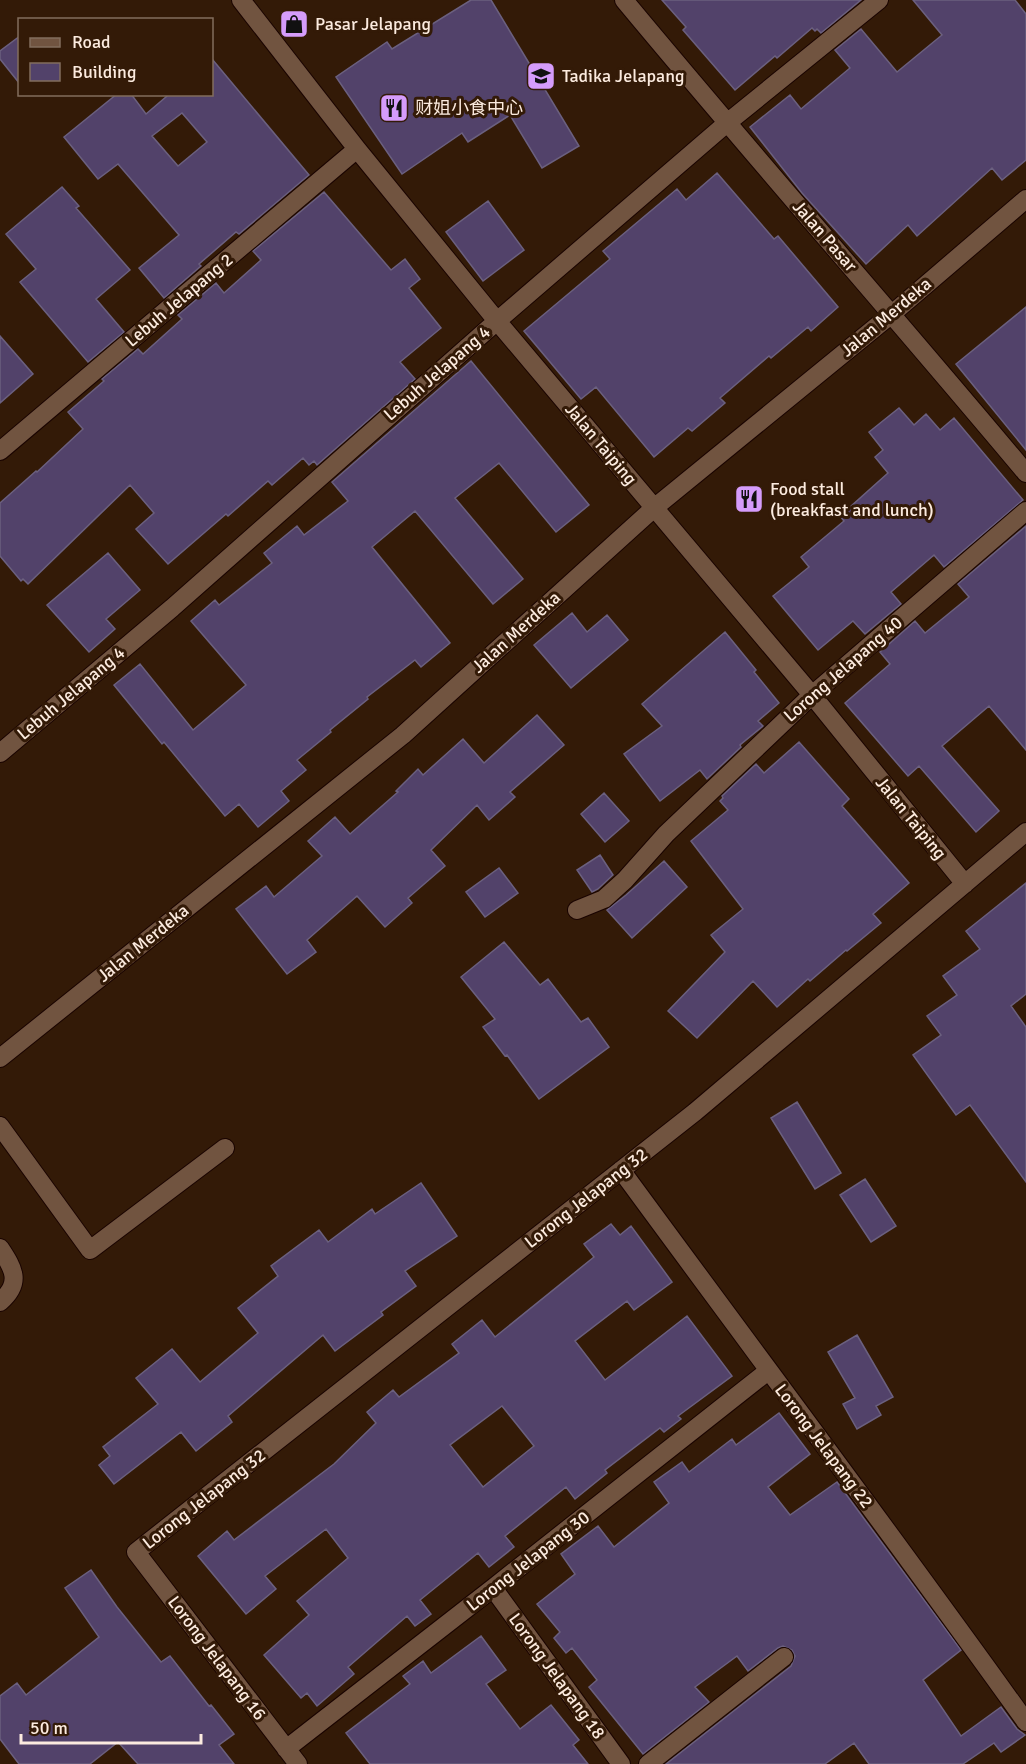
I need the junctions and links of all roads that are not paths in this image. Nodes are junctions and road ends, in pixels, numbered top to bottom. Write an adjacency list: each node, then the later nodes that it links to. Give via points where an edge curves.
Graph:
1 (241, 0): 5 (street, Jalan Taiping)
2 (624, 0): 4 (street, Jalan Pasar)
3 (879, 0): 4 (street, Lebuh Jelapang 4)
4 (727, 123): 7 (street, Jalan Pasar); 8 (street, Lebuh Jelapang 4)
5 (357, 149): 8 (street, Jalan Taiping); 9 (street, Lebuh Jelapang 2)
6 (1026, 199): 7 (street, Jalan Merdeka)
7 (892, 313): 10 (street, Jalan Pasar); 11 (street, Jalan Merdeka)
8 (497, 321): 11 (street, Jalan Taiping); 14 (street, Lebuh Jelapang 4, via 172,608)
9 (0, 451)
10 (1026, 473)
11 (654, 508): 13 (street, Jalan Taiping); 18 (street, Jalan Merdeka, via 403,735)
12 (1026, 511): 13 (street, Lorong Jelapang 40)
13 (812, 695): 16 (street, Jalan Taiping); 17 (street, Lorong Jelapang 40, via 666,834 625,880 604,899)
14 (0, 753)
15 (1026, 832): 16 (street, Lorong Jelapang 32)
16 (965, 884): 21 (street, Lorong Jelapang 32)
17 (577, 910)
18 (0, 1058)
19 (0, 1126): 20 (street, via 90,1250)
20 (225, 1148)
21 (621, 1170): 24 (street, Lorong Jelapang 22); 25 (street, Lorong Jelapang 32)
22 (0, 1248): 23 (street, via 14,1275 13,1287)
23 (0, 1302)
24 (768, 1371): 26 (street, Lorong Jelapang 30); 28 (street, Lorong Jelapang 22)
25 (136, 1552): 29 (street, Lorong Jelapang 16)
26 (493, 1588): 29 (street, Lorong Jelapang 30); 31 (street, Lorong Jelapang 18)
27 (784, 1657): 32 (street)
28 (1026, 1722)
29 (286, 1749): 30 (street, Lorong Jelapang 16)
30 (298, 1764)
31 (621, 1764)
32 (648, 1764)

